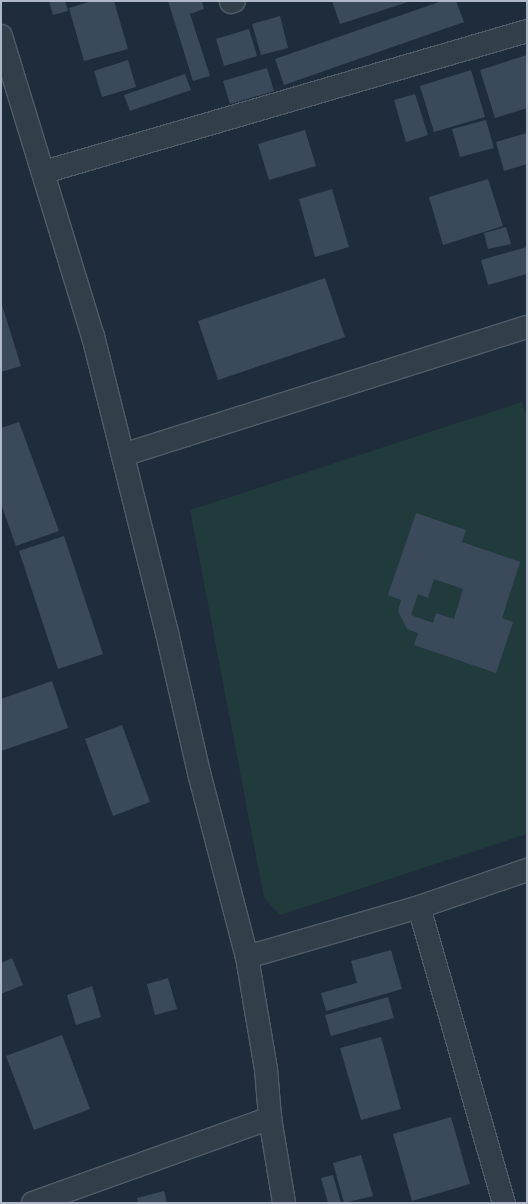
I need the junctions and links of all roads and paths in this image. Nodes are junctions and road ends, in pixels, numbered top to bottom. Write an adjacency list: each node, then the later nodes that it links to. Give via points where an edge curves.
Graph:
1 (527, 31): 3 (street)
2 (1, 36): 3 (street)
3 (44, 172): 5 (street, via 93,336)
4 (527, 328): 5 (street)
5 (123, 455): 8 (street, via 199,773)
6 (527, 870): 7 (street)
7 (419, 907): 8 (street); 12 (street)
8 (247, 957): 9 (street, via 266,1069)
9 (270, 1118): 10 (street); 11 (street)
10 (33, 1203)
11 (284, 1203)
12 (504, 1203)

